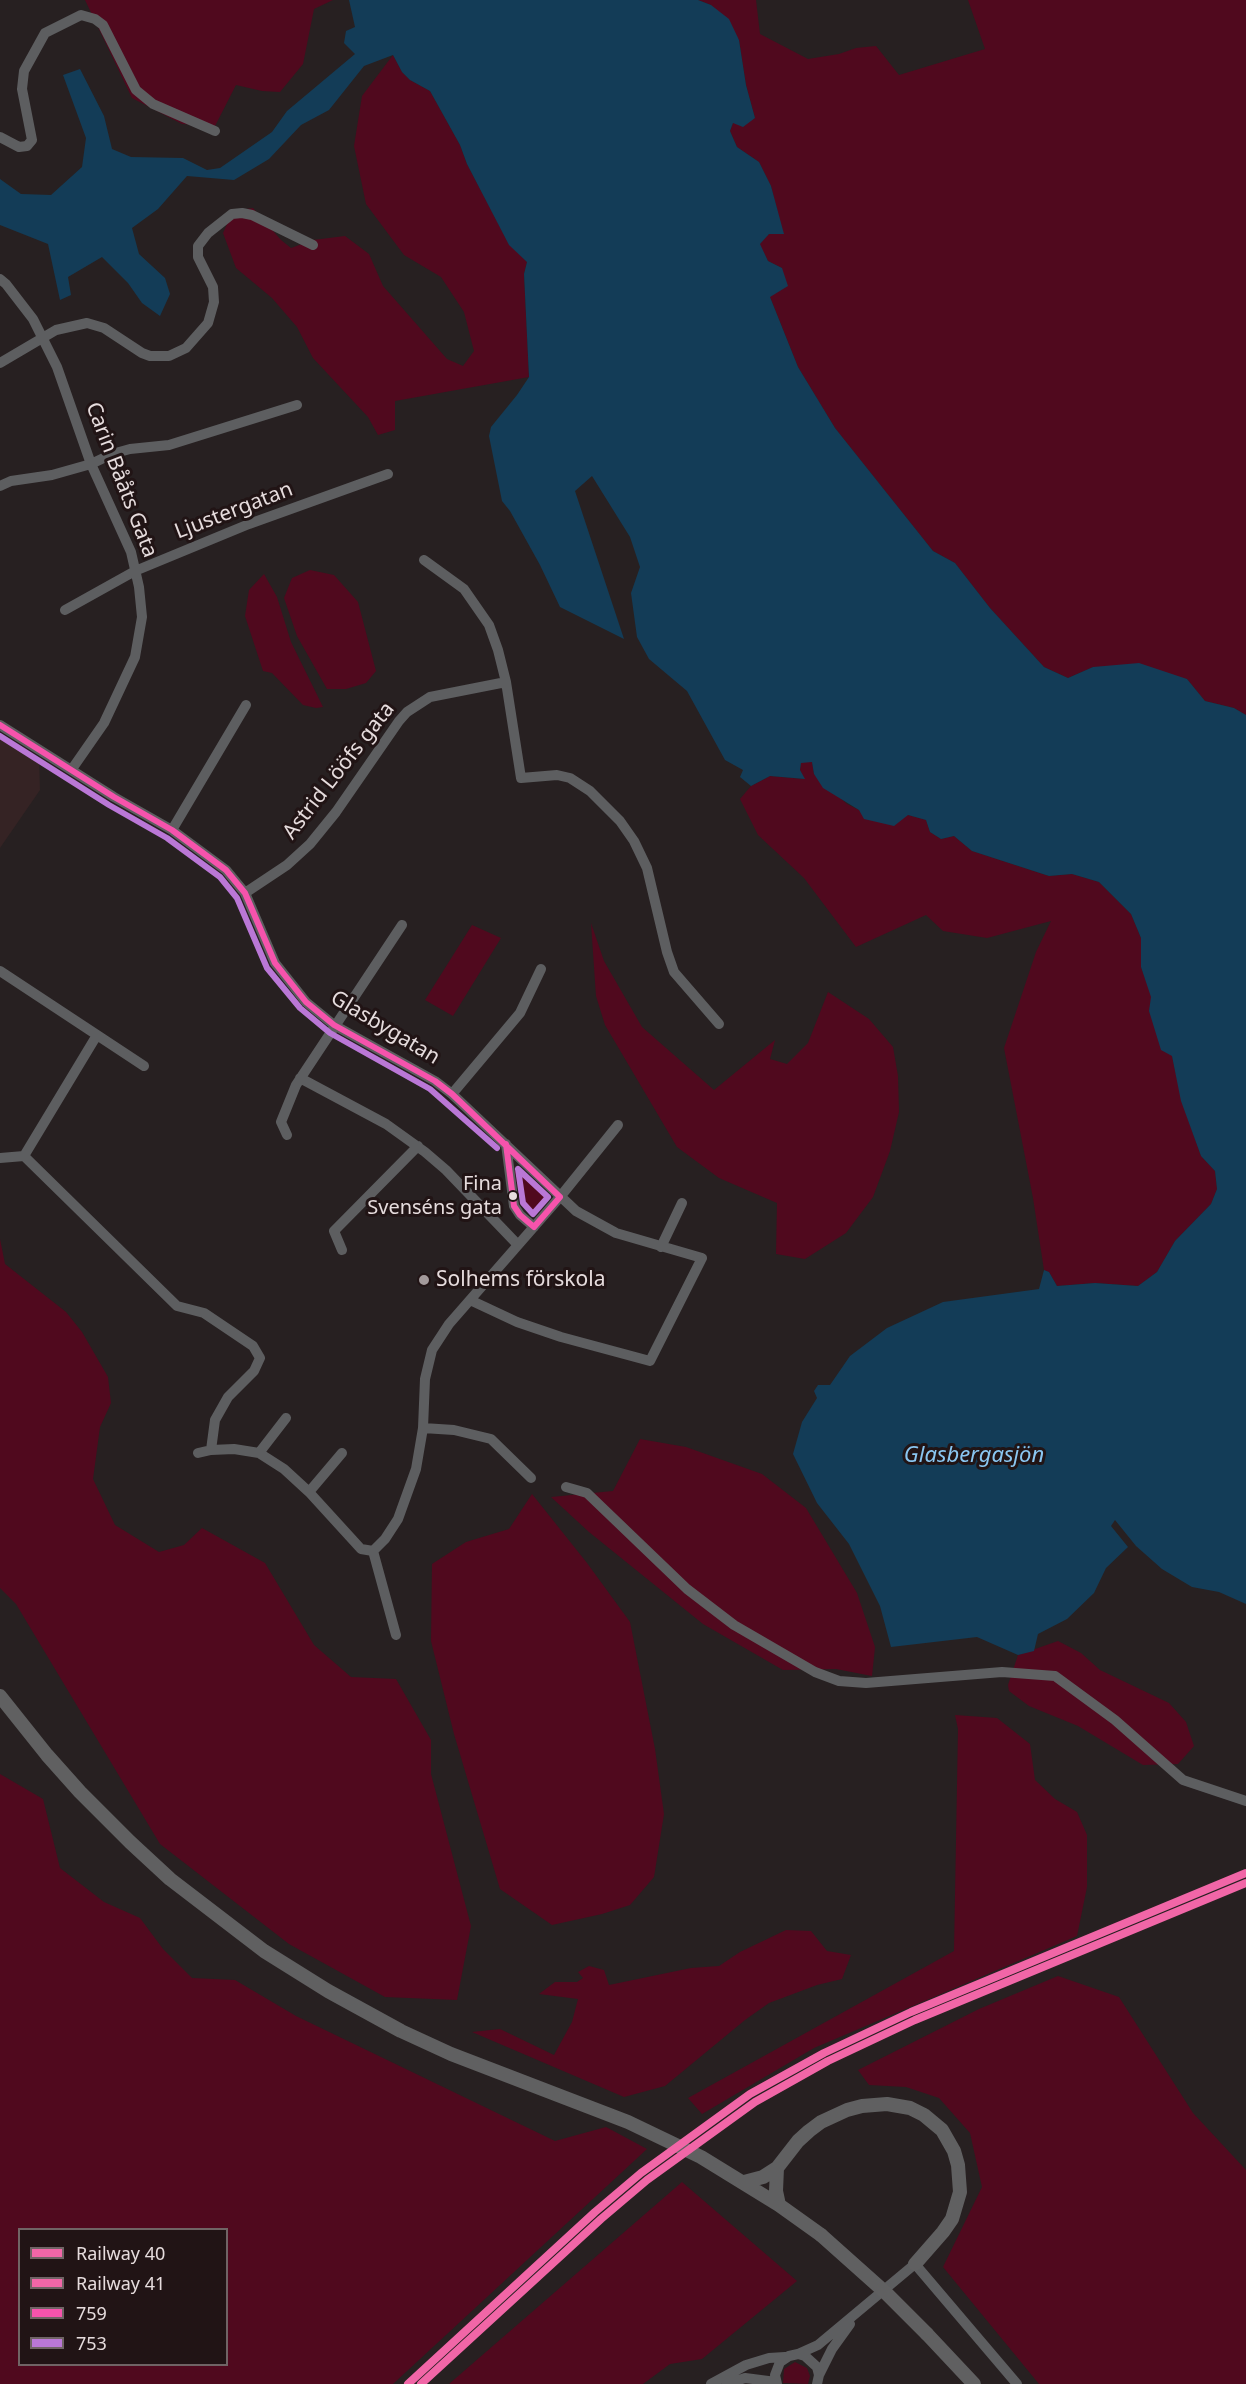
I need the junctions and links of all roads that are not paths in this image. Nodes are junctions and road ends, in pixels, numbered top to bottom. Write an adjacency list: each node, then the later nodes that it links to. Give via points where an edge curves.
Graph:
1 (214, 131): 2 (street, via 144,98 136,90 103,25 81,15 45,33 24,72 22,89 32,140 19,147)
2 (0, 137)
3 (313, 245): 5 (street, via 248,214 228,216 203,238 197,250 213,291 211,317 194,341 174,355 146,354 91,323 71,325)
4 (0, 279): 5 (street, Carin Bååts Gata)
5 (43, 336): 6 (street); 8 (street, Carin Bååts Gata)
6 (0, 363)
7 (297, 405): 8 (street, via 169,445 129,449)
8 (91, 464): 10 (street); 12 (street, Carin Bååts Gata, via 131,552)
9 (388, 474): 12 (street, Ljustergatan)
10 (0, 486)
11 (424, 560): 14 (street, via 455,580 478,605 495,642)
12 (135, 571): 13 (street, Ljustergatan); 17 (street, Carin Bååts Gata, via 142,617 135,657 104,723)
13 (65, 610)
14 (506, 682): 19 (street, Astrid Lööfs gata, via 437,695 407,712 310,844 287,866); 24 (street, via 520,778 557,774 570,778 590,791 620,821 647,868 674,972)
15 (246, 705): 18 (street)
16 (0, 725): 17 (street, Glasbygatan)
17 (72, 770): 18 (street, Glasbygatan)
18 (172, 830): 19 (street, Glasbygatan, via 226,870)
19 (245, 893): 23 (street, Glasbygatan, via 275,963 306,1002)
20 (402, 925): 23 (street)
21 (541, 969): 28 (street, via 520,1013)
22 (0, 971): 25 (street)
23 (334, 1024): 27 (street); 28 (street, Glasbygatan)
24 (719, 1024)
25 (97, 1035): 26 (street); 33 (street)
26 (144, 1066)
27 (300, 1078): 30 (street, via 281,1122); 32 (street)
28 (452, 1094): 31 (street, Glasbygatan)
29 (618, 1125): 35 (street)
30 (287, 1136)
31 (506, 1144): 35 (street, Glasbygatan); 37 (street, via 514,1206)
32 (418, 1146): 38 (street); 40 (street, via 334,1231)
33 (24, 1156): 34 (street); 44 (street, via 177,1306 204,1312 253,1346 260,1358 215,1420)
34 (0, 1158)
35 (560, 1197): 37 (street); 39 (street, Glasbygatan, via 602,1227)
36 (682, 1203): 39 (street)
37 (534, 1227): 38 (street)
38 (518, 1245): 41 (street)
39 (661, 1247): 41 (street, Glasbygatan, via 702,1258 650,1361 561,1337)
40 (342, 1250)
41 (470, 1300): 43 (street, via 432,1350 425,1379)
42 (286, 1418): 46 (street)
43 (423, 1428): 48 (street, via 491,1439); 51 (street, via 416,1469 398,1519)
44 (211, 1450): 45 (street); 46 (street)
45 (198, 1453)
46 (259, 1453): 50 (street)
47 (342, 1453): 50 (street)
48 (531, 1478)
49 (567, 1487): 54 (street, via 587,1493 687,1588 734,1625 815,1672 839,1681 866,1683 1002,1672 1055,1676 1115,1720 1183,1780)
50 (309, 1492): 51 (street, via 361,1549)
51 (373, 1551): 52 (street)
52 (396, 1635)
53 (0, 1696): 56 (main road, via 46,1755 130,1842 179,1886 264,1951 401,2031 658,2135)
54 (1246, 1801)
55 (777, 2168): 56 (main road); 57 (main road); 58 (main road, via 809,2131 847,2110 886,2104 924,2115 942,2130 951,2146 958,2165 960,2193 952,2219)
56 (744, 2182): 57 (main road)
57 (779, 2205): 66 (main road, bridge, via 886,2293)
58 (915, 2264): 59 (street); 67 (street)
59 (864, 2308): 60 (street, via 818,2345); 62 (street, via 845,2330)
60 (798, 2354): 61 (street); 62 (street, via 812,2361)
61 (785, 2357): 63 (street, via 777,2368); 64 (street, via 758,2361)
62 (818, 2379)
63 (776, 2383): 65 (street, via 745,2378)
64 (711, 2384)
65 (727, 2384)
66 (974, 2384)
67 (1017, 2384)

